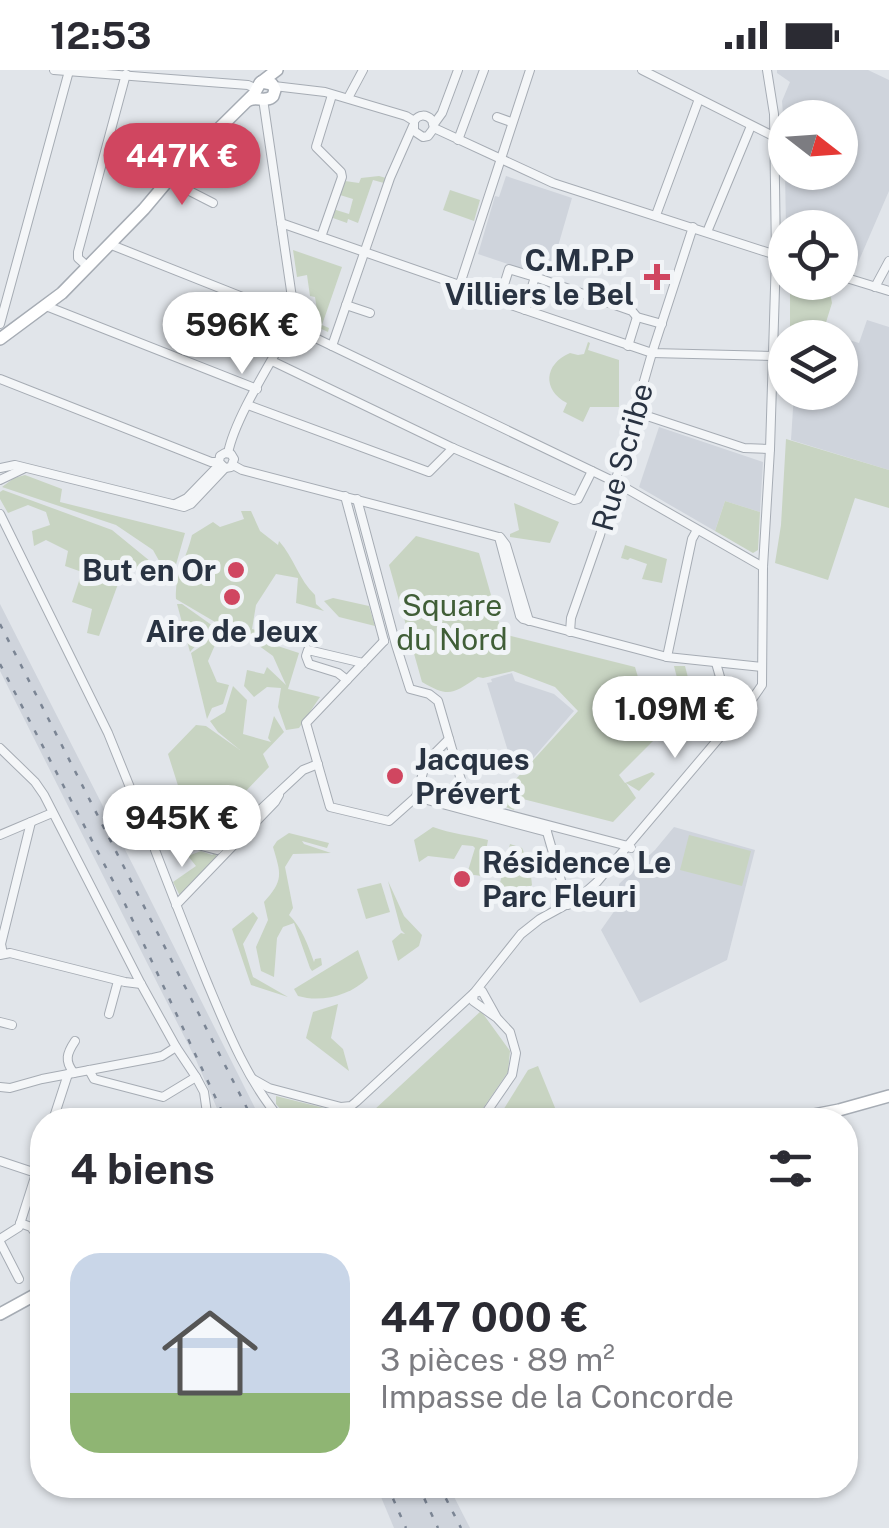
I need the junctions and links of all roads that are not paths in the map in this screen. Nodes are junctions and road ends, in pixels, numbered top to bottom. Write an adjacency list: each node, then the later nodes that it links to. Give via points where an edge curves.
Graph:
1 (54, 70): 9 (street)
2 (277, 70): 11 (main road)
3 (362, 70): 13 (street)
4 (458, 70): 19 (street)
5 (484, 70): 22 (street)
6 (530, 70): 17 (street)
7 (642, 70): 14 (street)
8 (767, 70): 15 (street)
9 (64, 71): 10 (street); 50 (street)
10 (126, 74): 11 (street, via 248,85); 37 (street, via 78,252)
11 (266, 94): 12 (street); 26 (main road, via 245,103); 29 (street)
12 (332, 95): 13 (street); 25 (street, via 316,147)
13 (348, 98): 18 (street)
14 (699, 99): 20 (street); 28 (street)
15 (770, 100)
16 (497, 117): 17 (street)
17 (512, 122): 23 (street)
18 (413, 124): 19 (street, via 423,115); 19 (street, via 423,137); 34 (street)
19 (434, 126): 22 (street)
20 (752, 126): 21 (street); 31 (street)
21 (768, 134)
22 (458, 140): 23 (street)
23 (500, 158): 28 (street); 40 (street)
24 (355, 172): 25 (street)
25 (342, 174): 32 (street)
26 (168, 180): 27 (street); 33 (main road)
27 (212, 203)
28 (656, 215): 30 (street)
29 (281, 222): 32 (street, Rue Scribe); 52 (street)
30 (693, 228): 31 (street); 51 (street)
31 (707, 232): 35 (street)
32 (321, 237): 34 (street, Rue Scribe)
33 (109, 244): 37 (main road); 45 (street)
34 (364, 251): 40 (street, Rue Scribe); 44 (street)
35 (768, 253)
36 (889, 261): 41 (street)
37 (88, 266): 46 (main road)
38 (535, 278): 43 (street, via 509,269); 47 (street); 49 (street)
39 (858, 281): 41 (street)
40 (460, 284): 43 (street, Rue Scribe)
41 (875, 286): 42 (street)
42 (889, 291)
43 (499, 301): 47 (street, Rue Scribe)
44 (346, 305): 48 (street); 54 (street)
45 (265, 306)
46 (41, 310): 53 (main road); 60 (street)
47 (525, 310): 55 (street, Rue Scribe)
48 (370, 313)
49 (638, 317): 51 (street); 55 (street)
50 (0, 324)
51 (662, 324): 56 (street)
52 (296, 325): 54 (street); 58 (street)
53 (0, 335)
54 (332, 346): 69 (street)
55 (628, 346): 56 (street, Rue Scribe)
56 (652, 353): 57 (street); 63 (street, Rue Scribe)
57 (768, 356)
58 (272, 361): 60 (street); 64 (street)
59 (0, 380): 66 (street)
60 (257, 389): 61 (street)
61 (248, 405): 64 (street, via 430,472); 66 (street, via 222,454)
62 (772, 410): 65 (street)
63 (635, 412): 65 (street, via 744,448); 71 (street, Rue Scribe)
64 (453, 448): 69 (street, via 574,500)
65 (770, 449): 76 (street)
66 (224, 465): 68 (street, via 181,502 167,504); 72 (street)
67 (0, 468): 68 (street)
68 (25, 469): 70 (street)
69 (592, 471): 71 (street)
70 (0, 480)
71 (615, 482): 75 (street); 77 (street, Rue Scribe)
72 (345, 496): 73 (street); 78 (street)
73 (358, 500): 77 (street, via 499,536 520,616); 79 (street)
74 (0, 514): 95 (street, via 108,732 146,828)
75 (697, 530): 76 (street); 80 (street)
76 (763, 567): 83 (street)
77 (570, 632): 80 (street)
78 (384, 640): 79 (street); 81 (street)
79 (396, 645): 86 (street, via 410,689 435,697)
80 (668, 657): 82 (street)
81 (363, 663): 84 (street); 84 (street, via 308,650 309,664)
82 (716, 663): 83 (street); 85 (street)
83 (762, 667): 85 (street, via 761,688)
84 (346, 680): 88 (street, via 306,723)
85 (733, 722): 96 (street)
86 (449, 739): 89 (street, via 426,762); 90 (street)
87 (0, 748): 91 (street, via 35,782)
88 (318, 764): 89 (street, via 330,807 389,821); 97 (street, via 302,770)
89 (416, 797): 90 (street)
90 (467, 807): 93 (street)
91 (52, 813): 92 (street); 103 (street)
92 (30, 822): 94 (street); 100 (street)
93 (549, 830): 96 (street); 99 (street)
94 (0, 835)
95 (158, 836): 97 (street); 98 (street, via 155,850)
96 (629, 847): 99 (street, via 599,886)
97 (220, 853): 98 (street)
98 (176, 904): 114 (street, via 224,1021)
99 (568, 907): 104 (street, via 521,934)
100 (2, 934): 101 (street)
101 (2, 955): 102 (street)
102 (118, 981): 103 (street); 105 (street)
103 (141, 984): 109 (street)
104 (476, 996): 114 (street, via 351,1106); 119 (street, via 514,1041 515,1064)
105 (109, 1014)
106 (0, 1022): 107 (street)
107 (12, 1026)
108 (76, 1042): 111 (street, via 67,1056)
109 (176, 1047): 110 (street, via 162,1056); 112 (street)
110 (89, 1070): 111 (street); 112 (street, via 94,1079 164,1096)
111 (71, 1074): 113 (street); 116 (street)
112 (196, 1077): 117 (street)
113 (0, 1087)
114 (265, 1091): 118 (street)
115 (889, 1096): 120 (main road)
116 (58, 1108)
117 (206, 1108)
118 (273, 1108)
119 (490, 1108)
120 (845, 1108)
121 (0, 1161): 122 (street)
122 (30, 1171)
123 (30, 1199): 124 (street)
124 (20, 1224): 125 (street); 126 (street)
125 (30, 1227)
126 (0, 1239): 127 (street)
127 (19, 1279)
128 (30, 1298): 130 (main road)
129 (30, 1306): 131 (main road)
130 (0, 1314)
131 (0, 1322)

